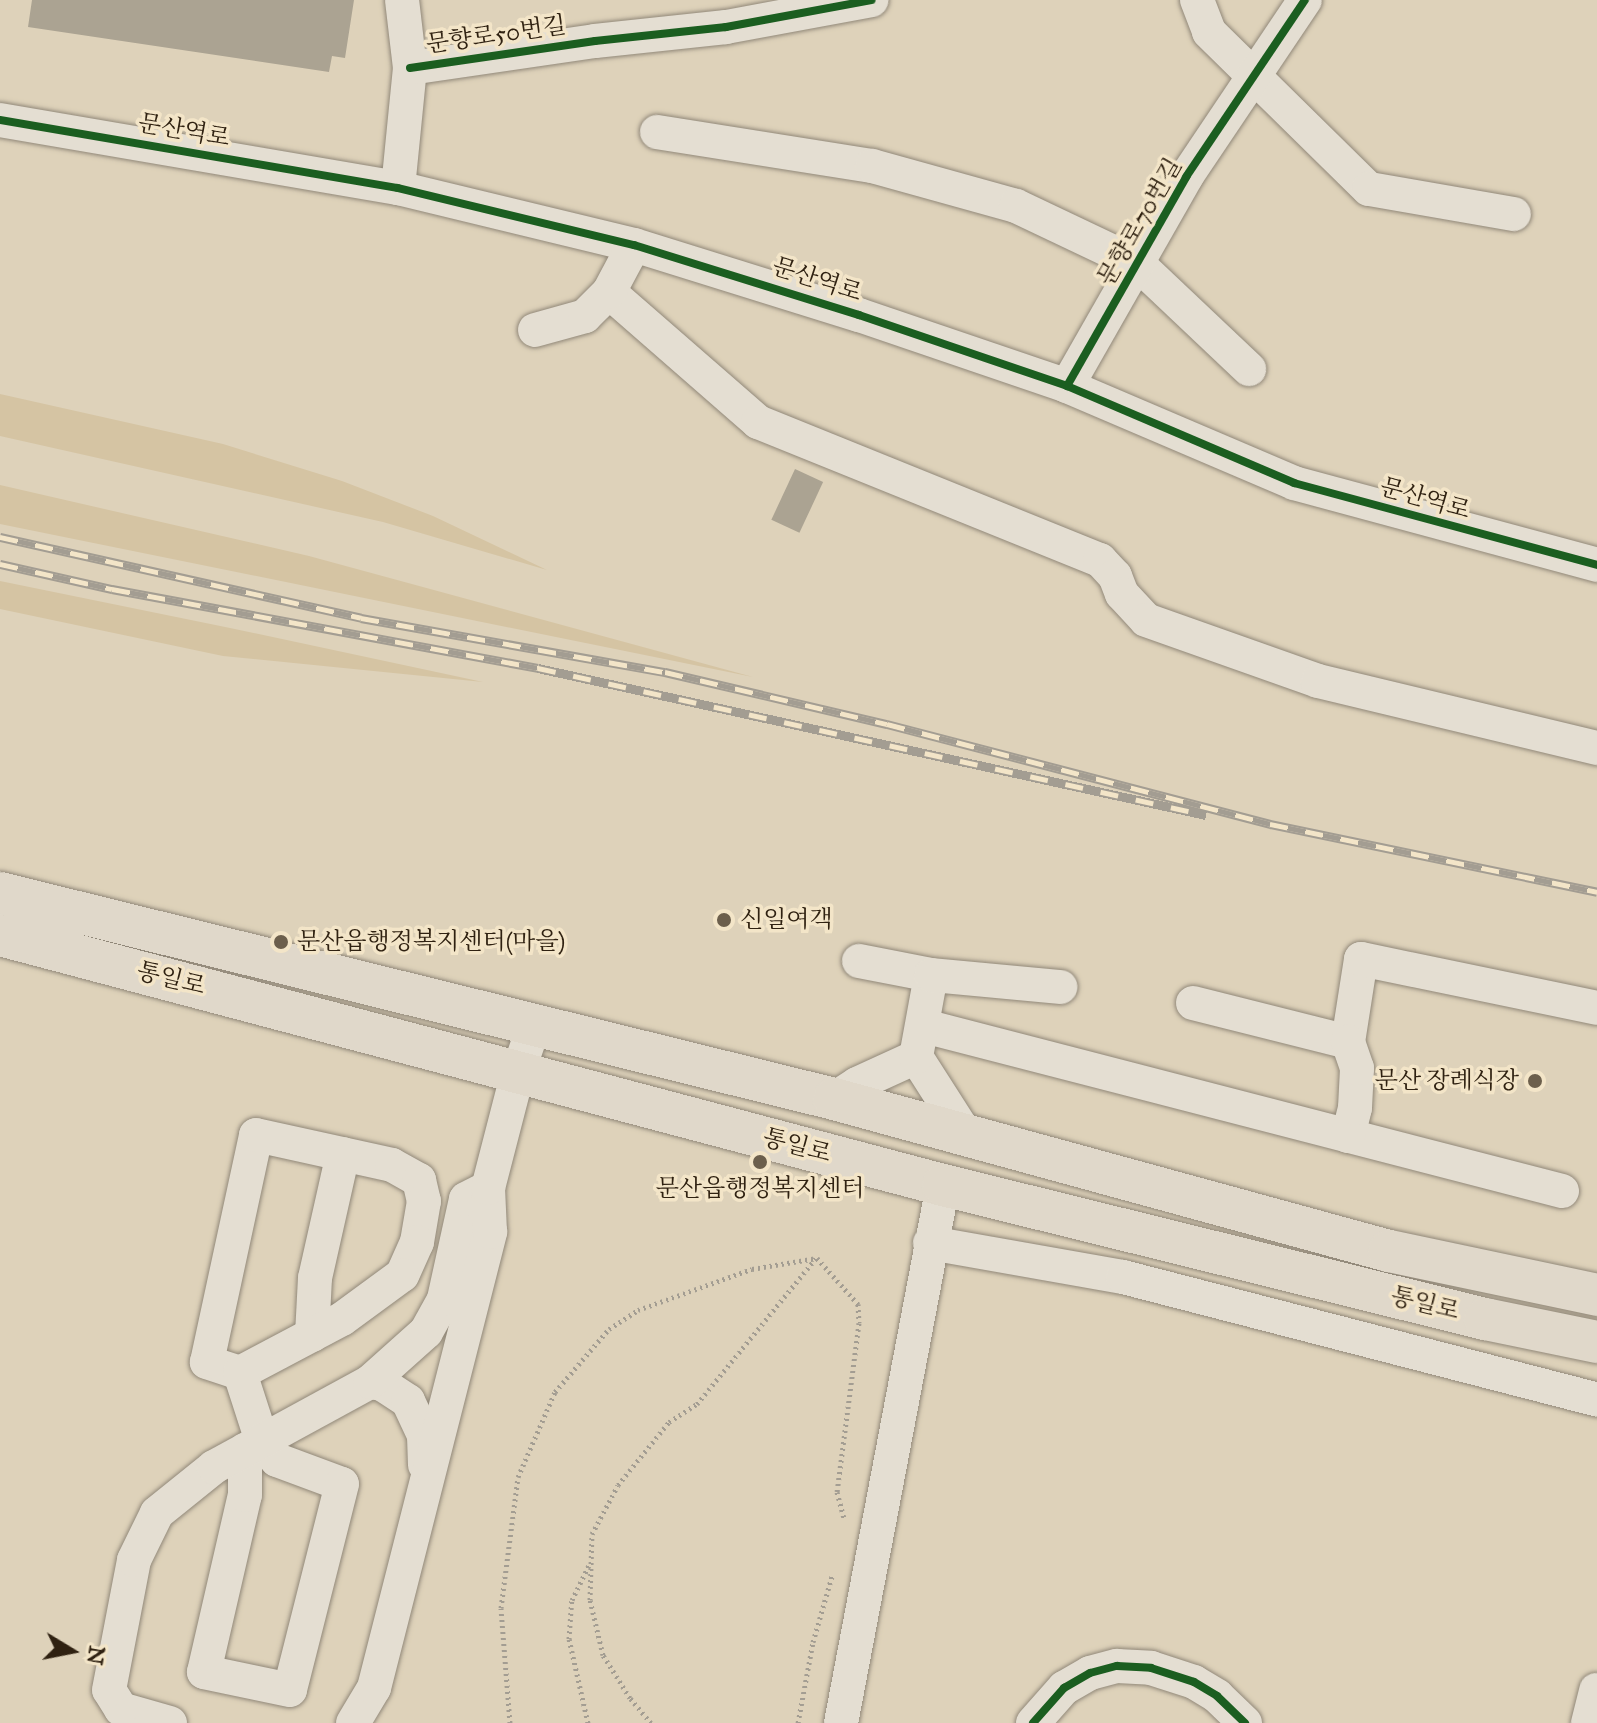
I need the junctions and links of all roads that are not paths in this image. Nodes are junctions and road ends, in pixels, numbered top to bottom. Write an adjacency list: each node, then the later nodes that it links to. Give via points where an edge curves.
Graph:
1 (402, 0): 5 (street)
2 (872, 0): 5 (street, 문향로50번길, via 726,27)
3 (1197, 0): 6 (street, via 1209,32)
4 (1305, 0): 6 (street, 문향로70번길)
5 (410, 68): 9 (street)
6 (1254, 78): 10 (street, via 1369,189); 12 (street, 문향로70번길, via 1186,177)
7 (0, 120): 9 (street, 문산역로)
8 (657, 132): 12 (street, via 872,166 1016,206)
9 (398, 188): 11 (street, 문산역로)
10 (1514, 214)
11 (634, 245): 13 (street); 16 (street, 문산역로)
12 (1138, 264): 15 (street); 16 (street, 문향로70번길)
13 (609, 292): 14 (street, via 585,316); 18 (street, via 758,422 1100,560 1146,620 1318,681)
14 (535, 330)
15 (1249, 369)
16 (1067, 386): 17 (street, 문산역로, via 1294,483)
17 (1597, 565)
18 (1597, 748)
19 (0, 893): 26 (main road, 통일로)
20 (0, 935): 29 (main road, 통일로)
21 (859, 961): 22 (street)
22 (931, 975): 23 (street); 27 (street)
23 (1060, 987)
24 (1193, 1003): 28 (street)
25 (1597, 1008): 28 (street, via 1361,959)
26 (535, 1023): 29 (street); 30 (main road, 통일로)
27 (920, 1042): 30 (street); 31 (street); 32 (street)
28 (1348, 1042): 32 (street, via 1357,1068)
29 (518, 1072): 34 (main road, 통일로); 35 (street)
30 (834, 1099): 31 (main road, 통일로)
31 (964, 1132): 38 (main road, 통일로, via 1389,1251)
32 (1348, 1136): 36 (street)
33 (343, 1154): 39 (street, via 315,1278); 39 (street, via 392,1165 419,1180 424,1201 417,1242 402,1275); 41 (street, via 256,1135 207,1362)
34 (943, 1185): 37 (street); 40 (main road, 통일로)
35 (488, 1188): 42 (street, via 466,1199 444,1299 426,1332); 45 (street, via 490,1232)
36 (1562, 1191)
37 (930, 1243): 43 (street, via 1123,1277); 50 (street)
38 (1597, 1295)
39 (312, 1335): 41 (street)
40 (1597, 1342)
41 (240, 1373): 44 (street)
42 (370, 1382): 44 (street); 45 (street, via 408,1401 424,1436)
43 (1597, 1400)
44 (253, 1445): 44 (street, via 204,1672 290,1690 342,1484 277,1460); 47 (street, via 214,1467 157,1513 134,1560 112,1668)
45 (426, 1486): 49 (street, via 374,1688)
46 (1596, 1690): 53 (street)
47 (110, 1710): 48 (street)
48 (170, 1723)
49 (353, 1723)
50 (841, 1723)
51 (1033, 1723): 52 (street, via 1064,1688 1117,1666 1151,1668 1194,1682)
52 (1245, 1723)
53 (1588, 1723)

